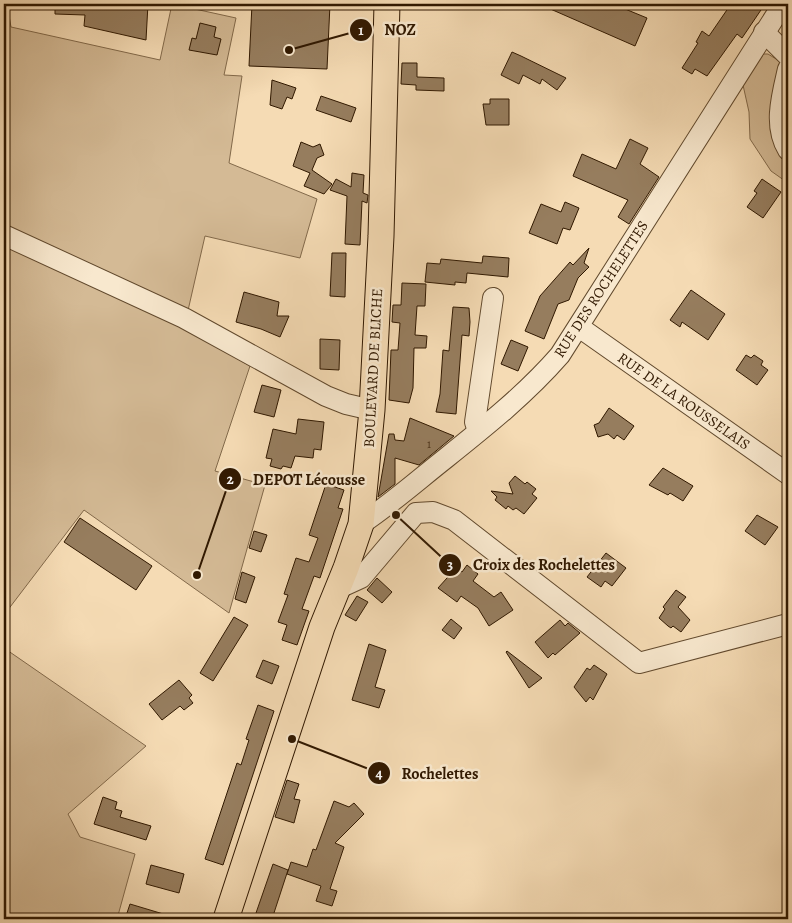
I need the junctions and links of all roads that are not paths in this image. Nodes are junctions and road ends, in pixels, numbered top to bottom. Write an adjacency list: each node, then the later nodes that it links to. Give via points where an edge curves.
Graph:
1 (387, 4): 10 (main road, BOULEVARD DE BLICHE, via 381,236)
2 (783, 4): 3 (street, RUE DES ROCHELETTES)
3 (764, 32): 4 (street); 9 (street, RUE DES ROCHELETTES)
4 (788, 56)
5 (788, 69): 6 (street, via 779,108)
6 (788, 150)
7 (4, 235): 10 (street, via 184,318 326,396)
8 (493, 298): 11 (street, via 475,422)
9 (579, 327): 11 (street, RUE DES ROCHELETTES, via 542,376); 12 (street, RUE DE LA ROUSSELAIS)
10 (372, 410): 13 (main road, BOULEVARD DE BLICHE)
11 (478, 431): 13 (street, RUE DES ROCHELETTES, via 396,499)
12 (788, 474)
13 (360, 524): 14 (main road, BOULEVARD DE BLICHE)
14 (337, 589): 15 (street, via 361,578 416,513 433,512 454,520 639,663); 16 (main road, BOULEVARD DE BLICHE)
15 (788, 624)
16 (226, 919)

